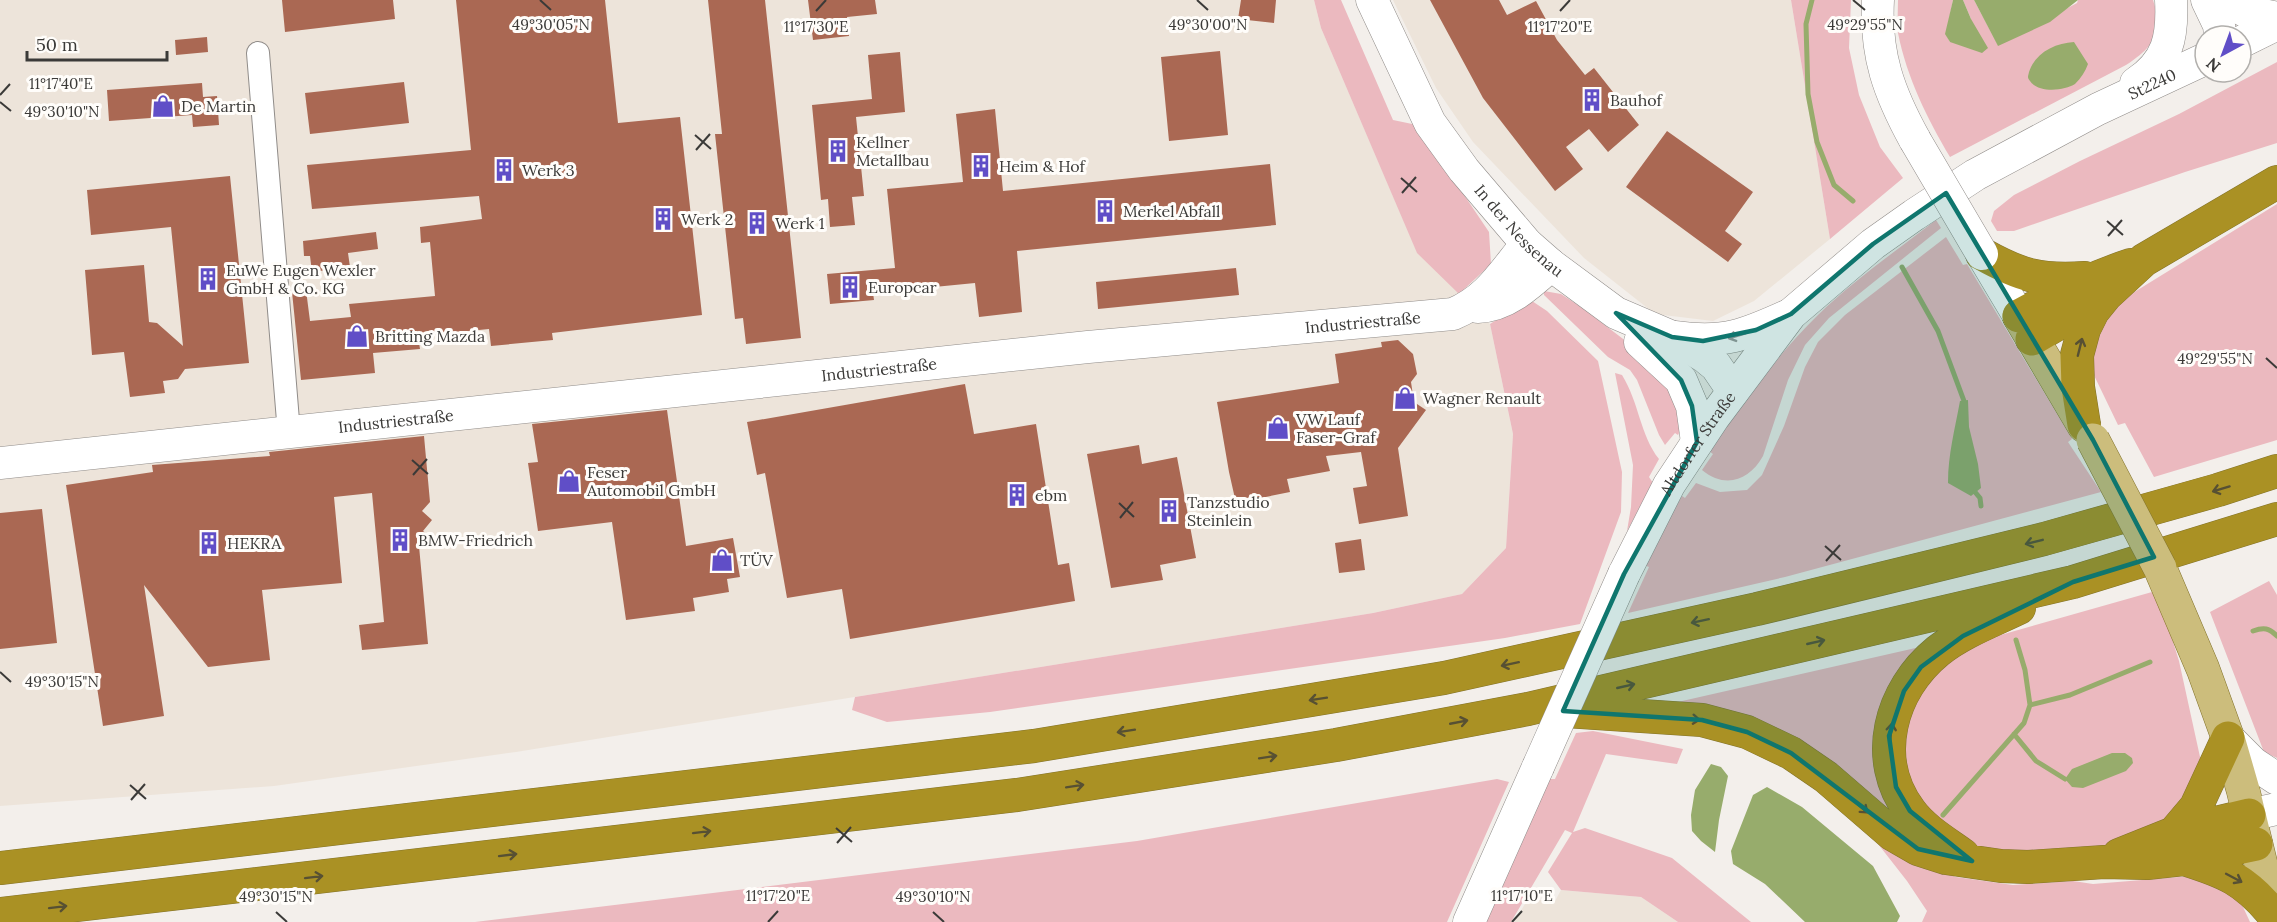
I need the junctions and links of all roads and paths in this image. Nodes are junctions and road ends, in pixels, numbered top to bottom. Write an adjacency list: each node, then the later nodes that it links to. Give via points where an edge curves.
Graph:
1 (1372, 0): 15 (street, In der Nessenau, via 1430,123)
2 (1878, 0): 16 (street, bridge, via 1880,54 1901,114)
3 (2172, 0): 9 (street); 13 (street, via 2171,38 2162,57 2149,74)
4 (2207, 0): 7 (street)
5 (2225, 0): 6 (street, via 2246,11)
6 (2277, 18)
7 (2219, 24)
8 (2277, 24): 10 (street)
9 (2193, 27)
10 (2253, 36)
11 (258, 53): 26 (street)
12 (2193, 59): 13 (street, St2240)
13 (2098, 109): 21 (street, Altdorfer Straße, via 2007,156 1914,214 1842,268)
14 (2277, 182): 18 (highway)
15 (1527, 244): 17 (street, In der Nessenau); 19 (street, Industriestraße, via 1486,294)
16 (1982, 254): 18 (highway, via 2031,277); 22 (street)
17 (1551, 265): 19 (street, Industriestraße, via 1528,287 1503,300 1487,307); 20 (street, In der Nessenau)
18 (2101, 286): 22 (highway); 27 (highway, one-way to 18, via 2078,387 2077,355)
19 (1468, 308): 26 (street, Industriestraße, via 1453,314 1088,347)
20 (1616, 313): 23 (street, In der Nessenau); 24 (street, In der Nessenau)
21 (1791, 314): 23 (street, one-way to 23, via 1729,338 1703,341); 25 (street, Altdorfer Straße)
22 (2026, 327): 27 (main road)
23 (1672, 337): 25 (street, In der Nessenau, via 1716,366)
24 (1640, 342): 25 (street, In der Nessenau, via 1704,381); 28 (street, via 1681,380 1689,394)
25 (1733, 391): 28 (street, Altdorfer Straße)
26 (289, 433): 29 (street, Industriestraße)
27 (2088, 433): 34 (main road, bridge, via 2136,520 2183,621)
28 (1697, 441): 42 (street, Altdorfer Straße, bridge, via 1669,485 1624,574)
29 (0, 463)
30 (2277, 471): 39 (highway, one-way to 39, via 2032,542 1757,609 1443,678 1034,746)
31 (2277, 519): 32 (highway)
32 (2073, 582): 33 (highway, one-way to 32); 38 (highway, one-way to 32, via 1910,812 1896,787 1889,736 1893,715 1909,683 1939,650)
33 (1528, 709): 38 (highway, one-way to 38, via 1702,720 1747,732 1791,753 1826,777 1892,834 1918,849); 40 (highway, one-way to 33, via 1017,795 1325,747)
34 (2228, 738): 35 (street, via 2253,763); 36 (main road); 37 (highway)
35 (2277, 779)
36 (2265, 827): 37 (highway); 41 (main road)
37 (2179, 846): 38 (highway, via 2104,862 2028,867); 41 (highway, one-way to 41, via 2241,881 2259,896)
38 (1972, 861)
39 (0, 868)
40 (0, 914)
41 (2276, 920)
42 (1469, 922)

